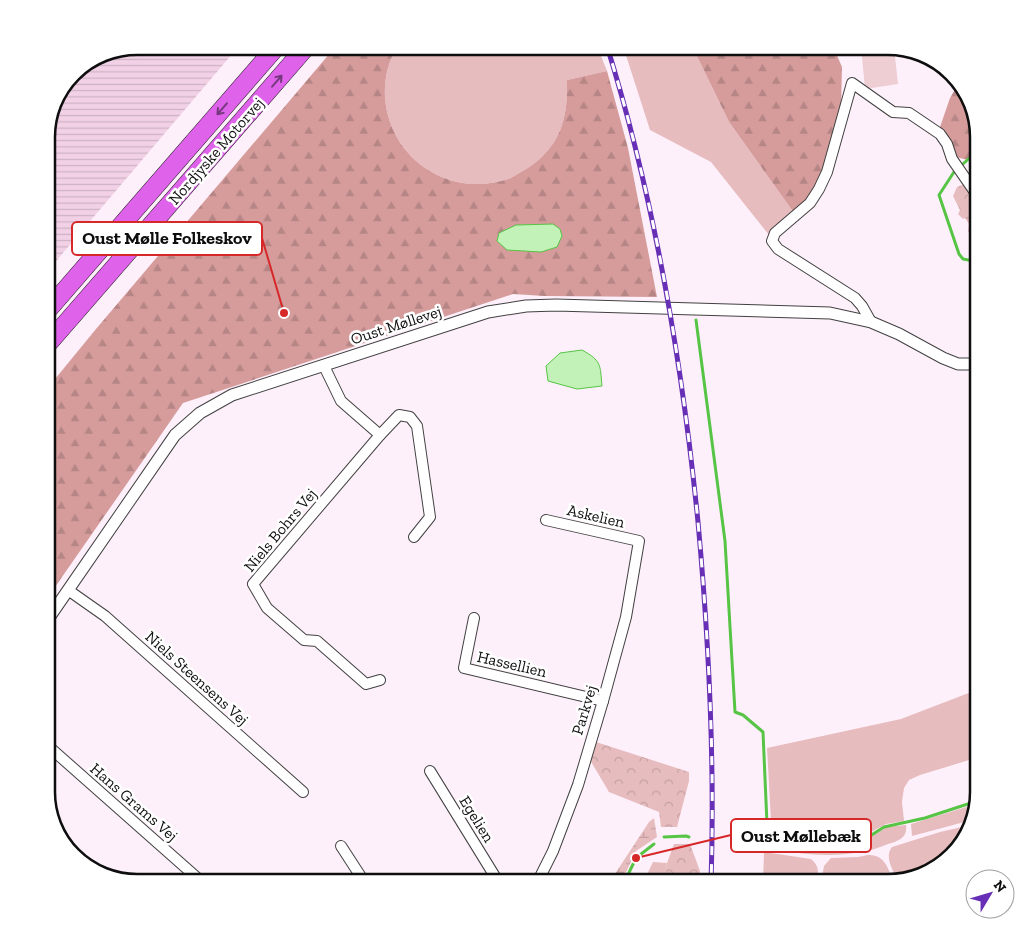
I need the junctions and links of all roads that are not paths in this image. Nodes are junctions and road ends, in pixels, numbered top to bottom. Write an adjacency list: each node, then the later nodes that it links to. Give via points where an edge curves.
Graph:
1 (269, 55): 3 (highway, Nordjyske Motorvej, one-way to 3)
2 (299, 55): 5 (highway, Nordjyske Motorvej, one-way to 2)
3 (156, 185): 6 (highway); 7 (highway, Nordjyske Motorvej)
4 (970, 185): 8 (street, via 940,134 909,113 893,112 852,83 820,190 775,233 772,241 778,249 855,298)
5 (130, 249): 9 (highway, Nordjyske Motorvej); 10 (highway)
6 (55, 292)
7 (55, 302)
8 (871, 322): 11 (street, Oust Møllevej, via 943,358 958,364); 12 (street, Oust Møllevej, via 830,313 526,306 488,312)
9 (55, 336)
10 (55, 345)
11 (970, 364)
12 (324, 366): 13 (street, via 341,401); 17 (street, Oust Møllevej, via 232,396 200,413 174,435)
13 (380, 435): 15 (street, Niels Bohrs Vej, via 399,415 410,417 416,426 430,518); 20 (street, Niels Bohrs Vej, via 253,584 267,608 304,640 317,641 366,684)
14 (546, 520): 16 (street, Askelien)
15 (414, 537)
16 (639, 541): 21 (street, Parkvej, via 626,618)
17 (68, 590): 18 (street, Oust Møllevej); 24 (street, Niels Steensens Vej, via 105,616)
18 (55, 609)
19 (474, 618): 21 (street, Hassellien, via 464,668)
20 (380, 680)
21 (603, 701): 29 (street, Parkvej, via 578,785)
22 (55, 752): 26 (street, Hans Grams Vej)
23 (430, 771): 28 (street, Egelien)
24 (303, 792)
25 (341, 846): 27 (street)
26 (193, 874)
27 (359, 874)
28 (493, 874)
29 (542, 874)

